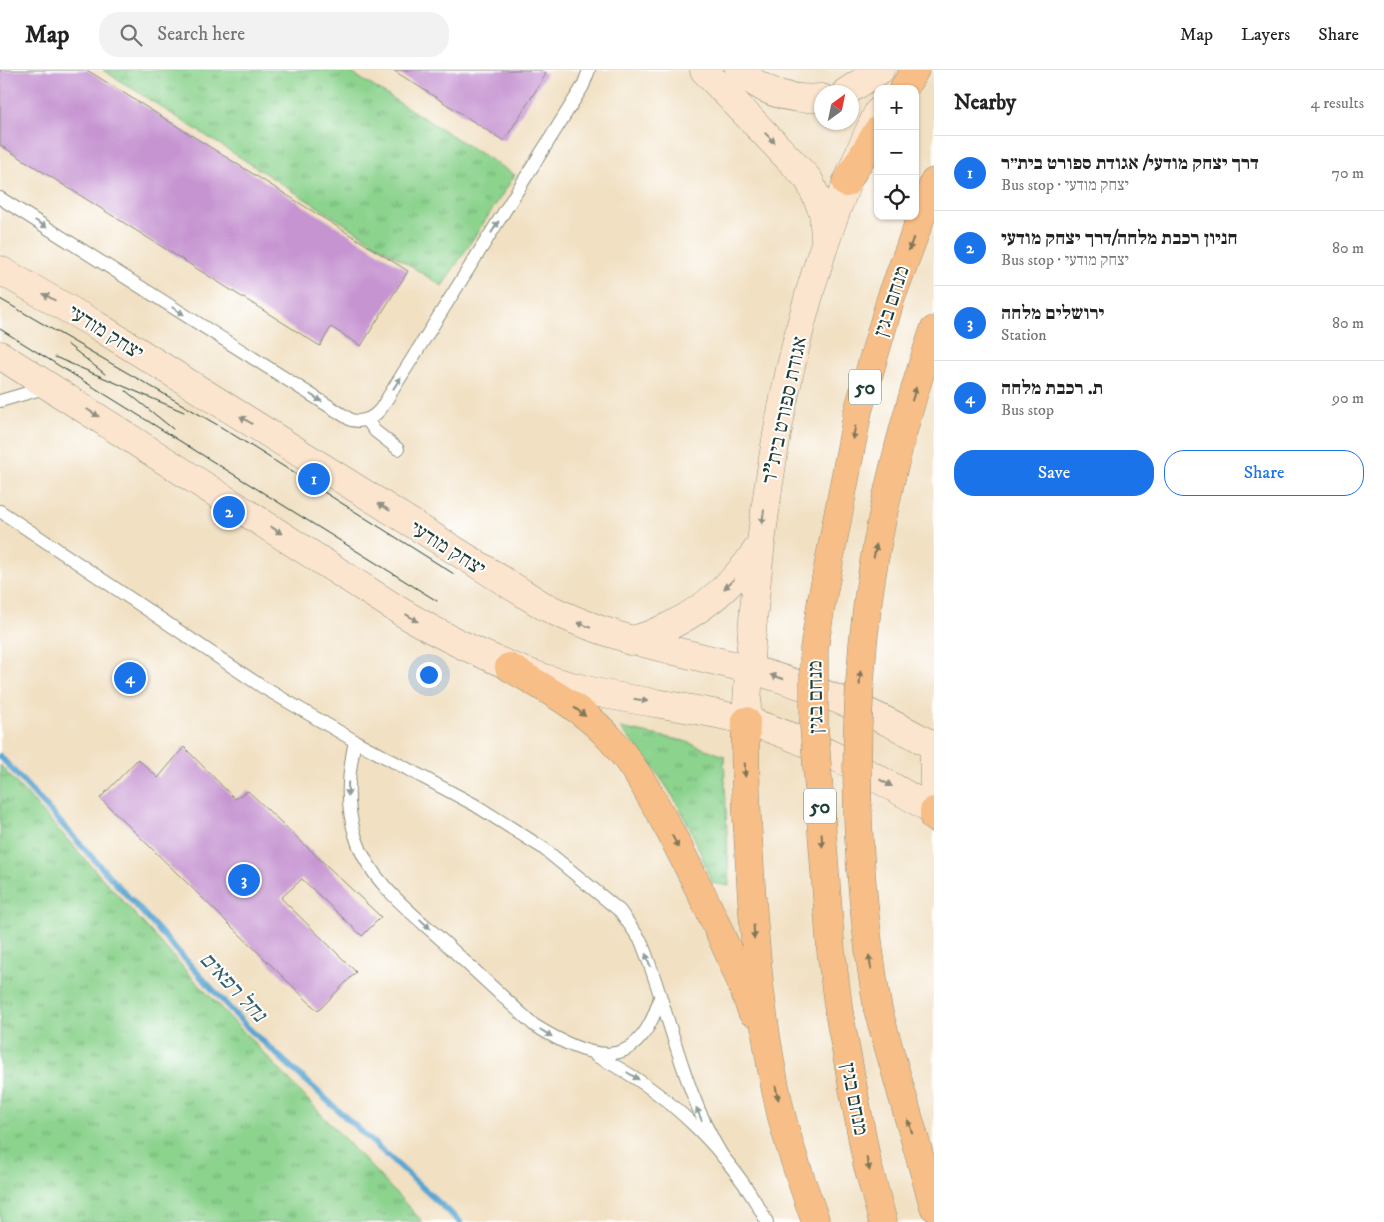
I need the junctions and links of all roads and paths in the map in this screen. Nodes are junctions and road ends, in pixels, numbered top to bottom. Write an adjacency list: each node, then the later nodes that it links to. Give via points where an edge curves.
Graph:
1 (589, 70): 22 (lane, one-way to 1, via 380,410 583,86)
2 (704, 70): 16 (main road, one-way to 16, via 808,180 823,212)
3 (739, 70): 10 (main road, via 765,90 789,97)
4 (880, 70): 7 (main road)
5 (899, 70): 8 (main road)
6 (915, 70): 9 (highway)
7 (857, 85)
8 (892, 85)
9 (906, 85)
10 (814, 98)
11 (874, 121): 14 (main road, אגודת ספורט בית"ר)
12 (874, 137): 14 (highway)
13 (934, 182): 42 (highway, מנחם בגין / 50, one-way to 42, bridge, via 891,298 858,411 814,648 814,726 839,1013 867,1163)
14 (846, 183): 16 (main road, אגודת ספורט בית"ר)
15 (0, 198): 22 (lane, one-way to 22, via 351,420)
16 (826, 242): 25 (main road, אגודת ספורט בית"ר, one-way to 25, via 787,383)
17 (0, 270): 26 (main road, יצחק מודעי, one-way to 17, via 569,619 516,590 96,325)
18 (934, 330): 39 (highway, מנחם בגין / 50, one-way to 18, bridge, via 878,1010 857,833 862,648 874,557 894,466)
19 (0, 355): 20 (main road)
20 (52, 387): 21 (lane); 27 (main road, one-way to 27, via 403,613 460,646)
21 (0, 401)
22 (367, 420): 23 (lane, via 375,431)
23 (398, 449)
24 (0, 511): 30 (lane, via 261,686)
25 (759, 546): 26 (main road, one-way to 26, via 747,565 718,596 666,628); 28 (main road, אגודת ספורט בית"ר)
26 (630, 640): 28 (main road, יצחק מודעי)
27 (509, 667): 29 (main road, one-way to 29, via 593,692); 37 (highway, one-way to 37, via 575,708 605,733 646,787 702,892)
28 (748, 669): 29 (main road, אגודת ספורט בית"ר); 31 (main road, יצחק מודעי, one-way to 28, via 862,708)
29 (746, 721): 33 (main road, one-way to 33, via 830,754); 37 (highway, one-way to 37, via 755,954)
30 (355, 741): 35 (lane, one-way to 30, via 641,941 631,924 606,898 543,848 475,805); 36 (lane, one-way to 36, via 347,790 349,814 356,840 369,865 391,893 534,1026 561,1042)
31 (934, 746)
32 (934, 752): 33 (main road)
33 (934, 811): 34 (highway)
34 (934, 818)
35 (660, 997): 36 (lane, via 649,1028 638,1042 611,1054); 38 (lane, one-way to 35, via 693,1099)
36 (590, 1053): 38 (lane, one-way to 38, via 640,1080 675,1108)
37 (771, 1065): 41 (highway, one-way to 41, via 798,1171)
38 (722, 1157): 40 (lane, via 750,1193)
39 (934, 1206)
40 (767, 1222)
41 (816, 1222)
42 (883, 1222)

